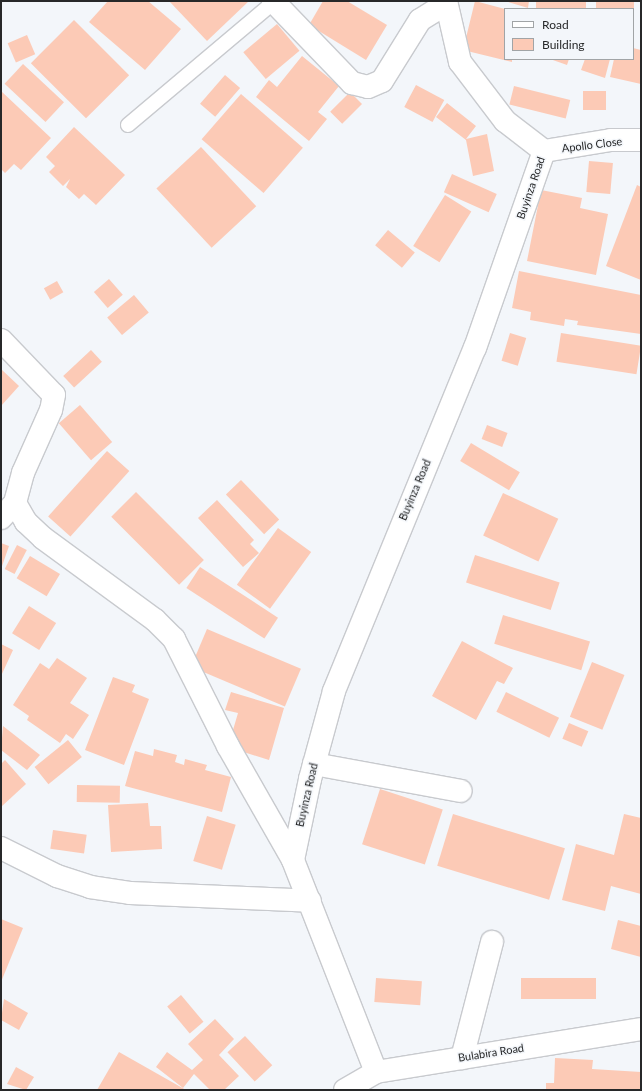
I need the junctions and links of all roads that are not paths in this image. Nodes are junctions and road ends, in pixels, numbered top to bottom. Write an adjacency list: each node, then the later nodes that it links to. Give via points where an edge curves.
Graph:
1 (273, 1): 2 (street, via 352,83 368,87 382,81 420,20); 3 (lane)
2 (446, 3): 5 (street, Buyinza Road, via 460,62 505,121)
3 (128, 125)
4 (641, 140): 5 (street, Apollo Close, via 611,140)
5 (544, 151): 8 (street, Buyinza Road, via 475,348 334,691)
6 (1, 340): 7 (street, via 54,395 51,410)
7 (8, 510): 11 (street, via 170,634 228,746)
8 (314, 764): 9 (street); 11 (street, Buyinza Road)
9 (461, 791)
10 (1, 848): 12 (street, via 57,876 90,887 130,893)
11 (294, 860): 12 (street)
12 (310, 901): 16 (street)
13 (492, 942): 15 (street)
14 (641, 1029): 15 (street, Bulabira Road)
15 (462, 1058): 16 (street, Bulabira Road)
16 (376, 1072): 17 (street, Bulabira Road)
17 (345, 1090)

